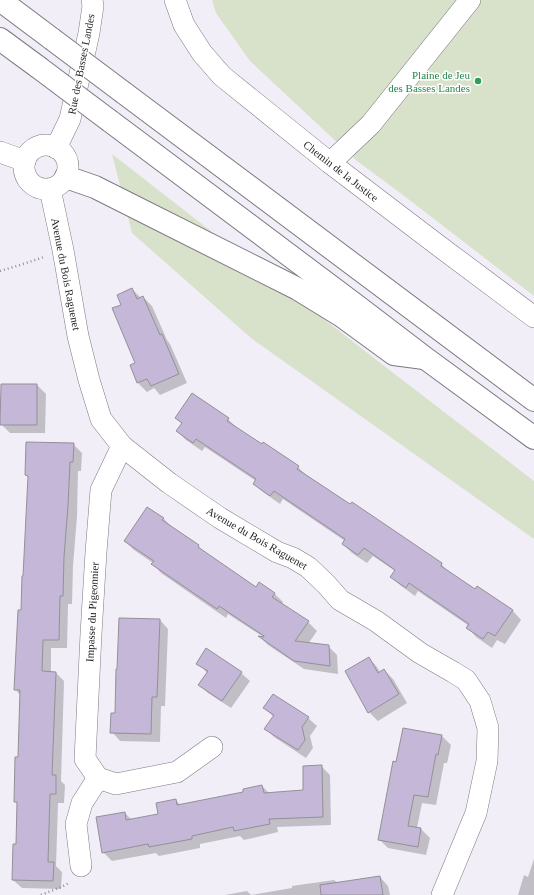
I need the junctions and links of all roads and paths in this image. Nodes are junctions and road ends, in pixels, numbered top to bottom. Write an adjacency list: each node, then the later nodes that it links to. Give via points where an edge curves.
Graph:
1 (0, 0): 15 (highway, bridge)
2 (92, 0): 6 (street, Rue des Basses Landes, via 89,33 70,119)
3 (175, 0): 9 (street, Chemin de la Justice, via 184,25 202,53 222,76)
4 (470, 0): 9 (street, via 371,124)
5 (0, 39): 14 (highway, bridge)
6 (56, 148): 8 (street, via 41,146 34,149); 10 (street, via 68,164 68,170)
7 (0, 152): 8 (street)
8 (25, 161): 10 (street, via 26,176 35,186 42,189)
9 (330, 163): 13 (street, Chemin de la Justice)
10 (58, 183): 11 (street, Avenue du Bois Raguenet); 14 (highway, via 95,187 298,289 342,316 394,354)
11 (64, 250): 12 (path); 17 (street, Avenue du Bois Raguenet, via 78,336 89,380 101,419)
12 (0, 271)
13 (534, 316)
14 (425, 358): 16 (highway)
15 (534, 400)
16 (534, 438)
17 (122, 446): 19 (street, Impasse du Pigeonnier, via 101,490 96,552 86,759); 22 (street, Avenue du Bois Raguenet, via 220,518 308,567 340,600 466,680 480,701 488,728 487,760 476,813)
18 (212, 748): 19 (street, via 177,772 116,784)
19 (98, 778): 20 (street, via 82,804 76,824)
20 (81, 866): 21 (path, via 77,877 66,886)
21 (41, 895)
22 (442, 895)

